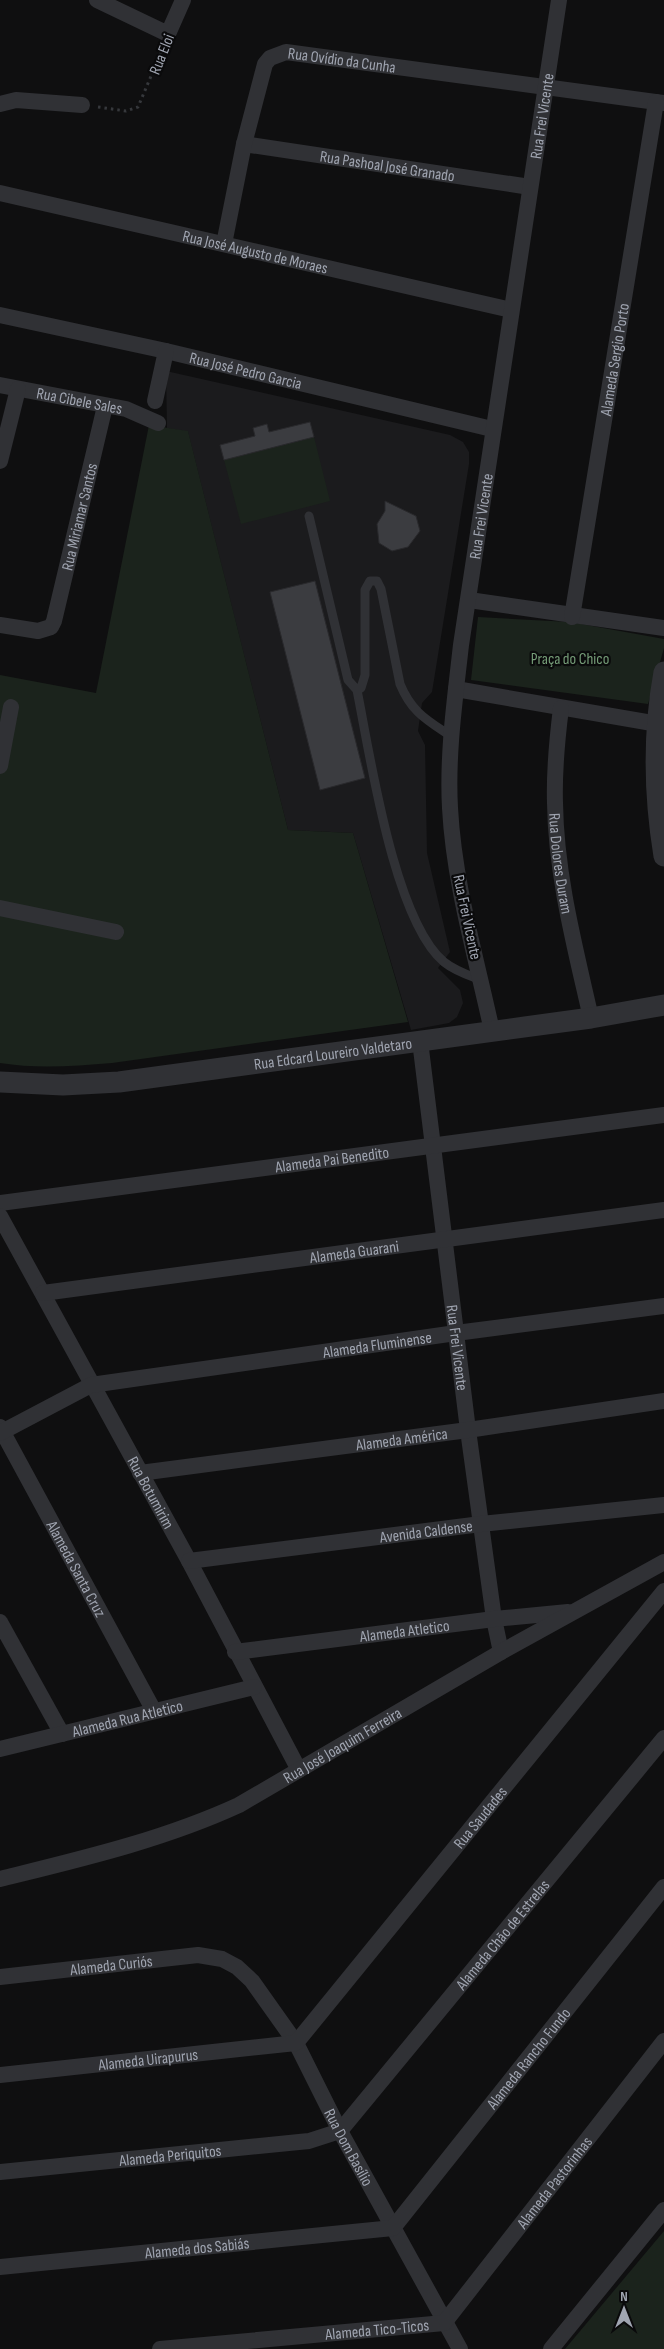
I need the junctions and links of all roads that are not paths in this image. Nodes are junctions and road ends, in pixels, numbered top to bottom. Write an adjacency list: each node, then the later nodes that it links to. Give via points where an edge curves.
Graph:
1 (97, 0): 2 (street, Rua Eloi, via 168,34)
2 (183, 0)
3 (559, 0): 4 (street, Rua Frei Vicente)
4 (545, 88): 5 (street, Rua Ovídio da Cunha); 8 (street, Rua Ovídio da Cunha, via 286,52 270,58 265,64); 9 (street, Rua Frei Vicente)
5 (660, 103): 24 (street, Alameda Sergio Porto)
6 (0, 104): 7 (street, via 16,100)
7 (82, 105)
8 (244, 144): 9 (street, Rua Pashoal José Granado); 11 (street, Rua Ovídio da Cunha)
9 (530, 187): 12 (street, Rua Frei Vicente)
10 (0, 193): 11 (street, Rua José Augusto de Moraes)
11 (224, 244): 12 (street, Rua José Augusto de Moraes)
12 (511, 310): 20 (street, Rua Frei Vicente)
13 (0, 315): 14 (street, Rua José Pedro Garcia)
14 (166, 351): 17 (street); 20 (street, Rua José Pedro Garcia)
15 (0, 385): 16 (street, Rua Cibele Sales)
16 (18, 389): 18 (street, Rua Cibele Sales); 21 (street)
17 (155, 401)
18 (105, 406): 19 (street, Rua Cibele Sales, via 126,410); 25 (street, Rua Miriamar Santos, via 54,621 51,627 38,631)
19 (158, 423)
20 (492, 429): 23 (street, Rua Frei Vicente)
21 (0, 461)
22 (309, 516): 29 (lane, via 348,680)
23 (468, 600): 24 (street); 28 (street, Rua Frei Vicente)
24 (572, 617): 26 (street)
25 (0, 625)
26 (664, 628)
27 (664, 672): 32 (street)
28 (456, 689): 31 (street); 33 (street, Rua Frei Vicente)
29 (357, 690): 33 (lane, via 361,688 365,675 365,590 367,583 377,581 405,695 420,715); 38 (lane, via 387,838 419,928 443,961)
30 (11, 707): 34 (street)
31 (561, 708): 32 (street); 40 (street, Rua Dolores Duram, via 555,761 558,855)
32 (658, 724): 35 (street, via 656,782)
33 (452, 737): 38 (street, Rua Frei Vicente, via 450,806 454,854)
34 (0, 766)
35 (664, 856)
36 (0, 908): 37 (street)
37 (116, 932)
38 (481, 980): 41 (street, Rua Frei Vicente)
39 (664, 1005): 40 (street, Rua Edcard Loureiro Valdetaro)
40 (591, 1018): 41 (street, Rua Edcard Loureiro Valdetaro)
41 (492, 1031): 42 (street, Rua Edcard Loureiro Valdetaro)
42 (420, 1041): 43 (street, Rua Edcard Loureiro Valdetaro, via 119,1082 63,1085); 45 (street, Rua Frei Vicente)
43 (0, 1082)
44 (664, 1115): 45 (street, Alameda Pai Benedito)
45 (431, 1146): 46 (street, Alameda Pai Benedito); 49 (street, Rua Frei Vicente)
46 (0, 1203)
47 (664, 1210): 49 (street, Alameda Guarani)
48 (0, 1216): 50 (street, Rua Botumirim)
49 (443, 1238): 50 (street, Alameda Guarani); 52 (street, Rua Frei Vicente)
50 (43, 1293): 53 (street, Rua Botumirim)
51 (664, 1306): 52 (street, Alameda Fluminense)
52 (456, 1333): 53 (street, Alameda Fluminense); 56 (street, Rua Frei Vicente)
53 (92, 1385): 55 (street, Alameda Fluminense); 57 (street, Rua Botumirim)
54 (664, 1401): 56 (street, Alameda América)
55 (1, 1430): 69 (street, Alameda Santa Cruz)
56 (468, 1430): 57 (street, Alameda América); 59 (street, Rua Frei Vicente)
57 (140, 1473): 60 (street, Rua Botumirim)
58 (664, 1505): 59 (street, Avenida Caldense)
59 (481, 1524): 60 (street, Avenida Caldense); 64 (street, Rua Frei Vicente)
60 (189, 1561): 66 (street, Rua Botumirim)
61 (664, 1562): 63 (street, Rua José Joaquim Ferreira)
62 (664, 1591): 79 (street, Rua Saudades)
63 (576, 1611): 64 (street, Alameda Atletico); 67 (street, Rua José Joaquim Ferreira)
64 (494, 1619): 66 (street, Alameda Atletico); 67 (street, Rua Frei Vicente)
65 (0, 1622): 70 (street)
66 (235, 1652): 68 (street, Rua Botumirim)
67 (501, 1652): 73 (street, Rua José Joaquim Ferreira)
68 (254, 1687): 69 (street, Alameda Rua Atletico); 73 (street, Rua Botumirim)
69 (154, 1711): 70 (street, Alameda Rua Atletico)
70 (62, 1734): 72 (street, Alameda Rua Atletico)
71 (664, 1738): 81 (street, Alameda Chão de Estrelas)
72 (0, 1749)
73 (299, 1770): 74 (street, Rua José Joaquim Ferreira, via 239,1805 159,1838)
74 (0, 1878)
75 (664, 1887): 84 (street, Alameda Rancho Fundo)
76 (222, 1959): 77 (street, Alameda Curiós, via 198,1955); 79 (street, Rua Dom Basílio, via 252,1981)
77 (0, 1977)
78 (664, 2040): 86 (street, Alameda Pastorinhas)
79 (296, 2043): 80 (street, Alameda Uirapurus); 81 (street, Rua Dom Basílio)
80 (0, 2075)
81 (340, 2131): 82 (street, Alameda Periquitos, via 309,2141); 84 (street, Rua Dom Basílio)
82 (0, 2172)
83 (664, 2210): 89 (street)
84 (393, 2228): 85 (street, Alameda dos Sabiás); 86 (street, Rua Dom Basílio)
85 (0, 2267)
86 (444, 2323): 87 (street, Alameda Tico-Ticos); 88 (street, Rua Dom Basílio)
87 (160, 2349)
88 (460, 2349)
89 (551, 2349)

